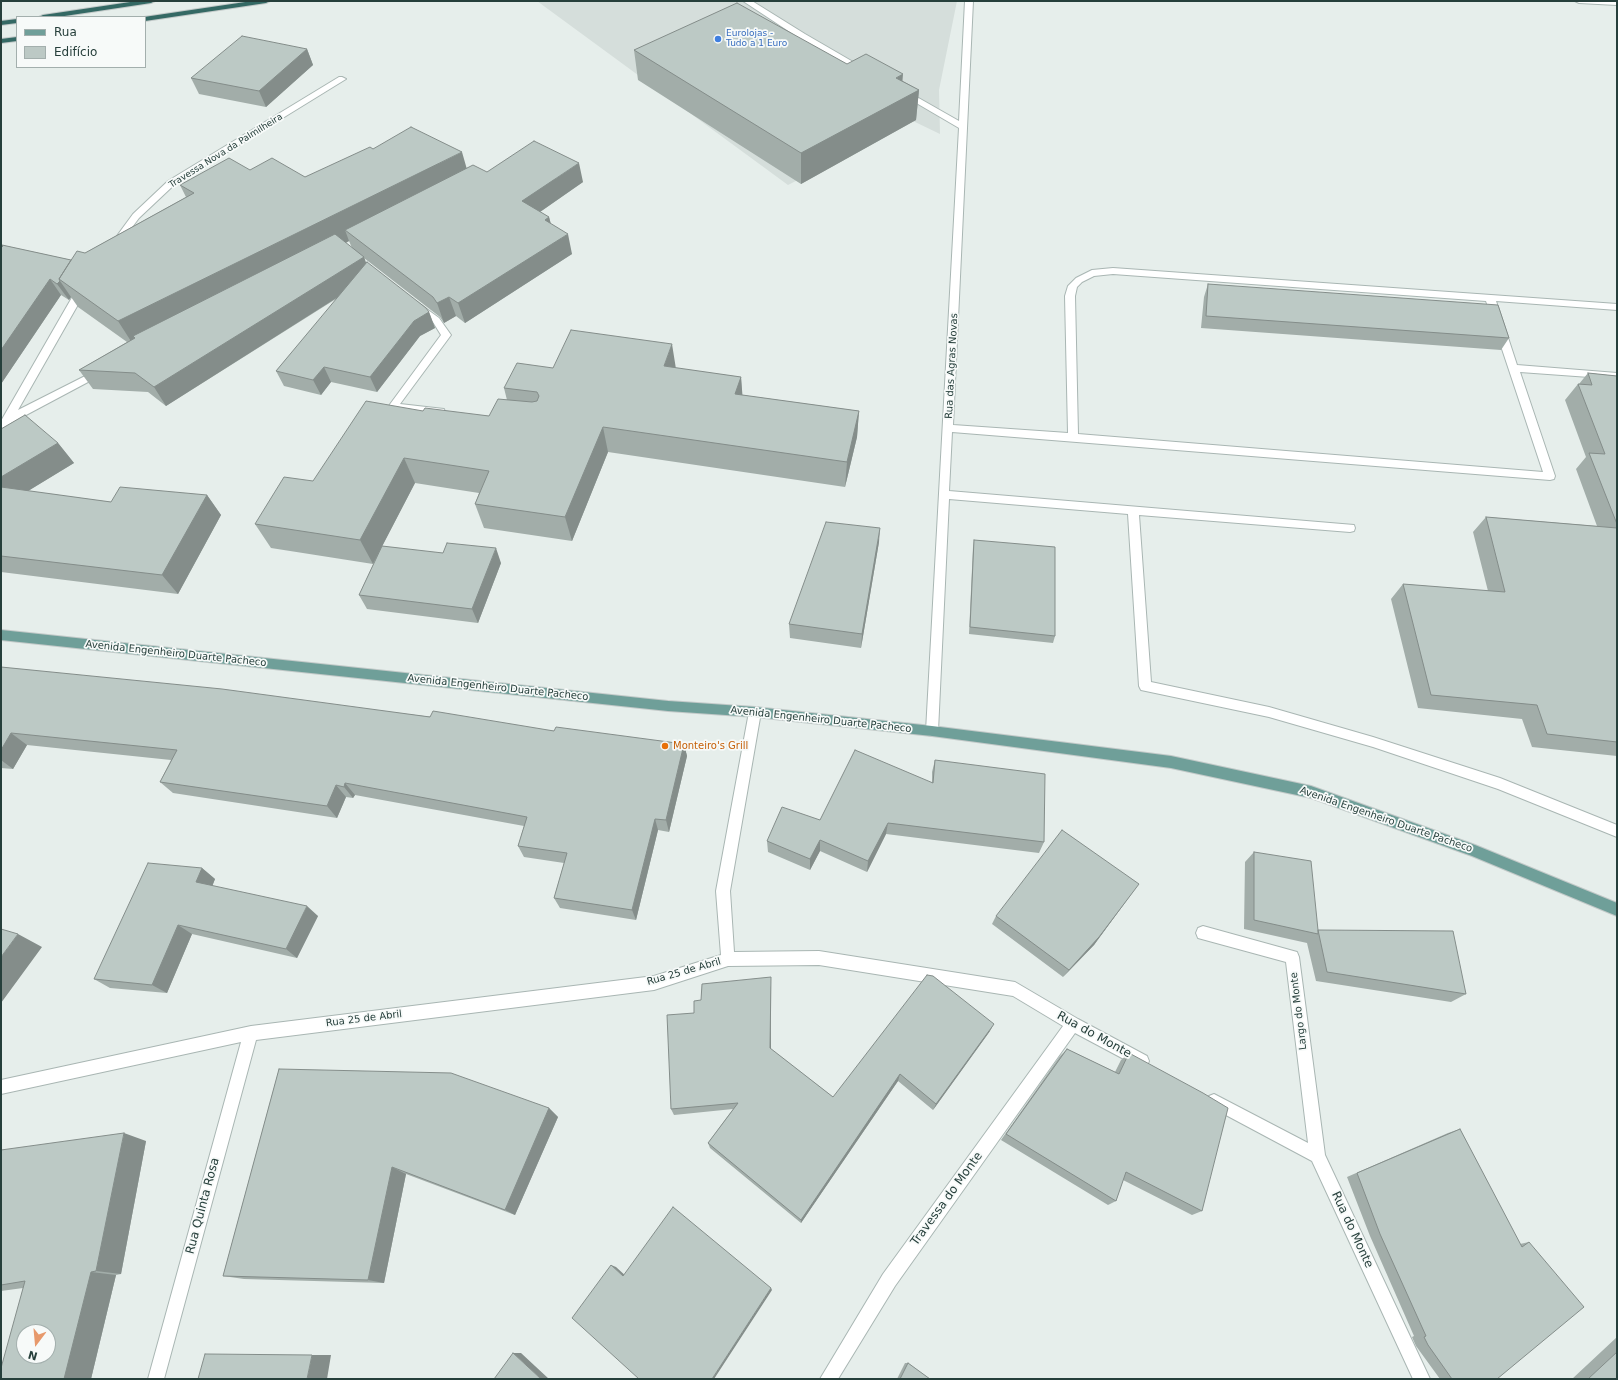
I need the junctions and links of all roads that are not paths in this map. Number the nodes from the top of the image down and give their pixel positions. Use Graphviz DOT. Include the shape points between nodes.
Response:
graph roads {
  1 [pos="152,1"];
  2 [pos="266,1"];
  3 [pos="747,1"];
  4 [pos="969,1"];
  5 [pos="1579,1"];
  6 [pos="1617,3"];
  7 [pos="50,16"];
  8 [pos="146,19"];
  9 [pos="16,21"];
  10 [pos="1,23"];
  11 [pos="16,38"];
  12 [pos="1,41"];
  13 [pos="869,74"];
  14 [pos="342,79"];
  15 [pos="896,89"];
  16 [pos="963,127"];
  17 [pos="107,254"];
  18 [pos="89,279"];
  19 [pos="1490,298"];
  20 [pos="412,301"];
  21 [pos="1617,306"];
  22 [pos="112,366"];
  23 [pos="1514,368"];
  24 [pos="1617,376"];
  25 [pos="448,412"];
  26 [pos="4,424"];
  27 [pos="949,428"];
  28 [pos="1073,437"];
  29 [pos="944,495"];
  30 [pos="1133,511"];
  31 [pos="1350,528"];
  32 [pos="1,635"];
  33 [pos="755,712"];
  34 [pos="932,731"];
  35 [pos="1617,831"];
  36 [pos="1617,910"];
  37 [pos="1203,933"];
  38 [pos="728,960"];
  39 [pos="1073,1024"];
  40 [pos="251,1033"];
  41 [pos="1156,1070"];
  42 [pos="1,1087"];
  43 [pos="1205,1096"];
  44 [pos="1317,1156"];
  45 [pos="156,1379"];
  46 [pos="828,1379"];
  47 [pos="1422,1379"];
  1 -- 7 [label="highway"];
  2 -- 8 [label="highway"];
  3 -- 13 [label="street"];
  4 -- 16 [label="street, Rua das Agras Novas"];
  5 -- 6 [label="street"];
  9 -- 10 [label="highway"];
  11 -- 12 [label="highway"];
  14 -- 17 [label="street, Travessa Nova da Palmilheira" via="171,183 136,216"];
  15 -- 16 [label="street"];
  16 -- 27 [label="street, Rua das Agras Novas"];
  18 -- 26 [label="street"];
  19 -- 21 [label="street"];
  19 -- 23 [label="street"];
  19 -- 28 [label="street" via="1113,271 1092,273 1073,286 1070,296"];
  20 -- 25 [label="street" via="436,320 446,335 393,407"];
  22 -- 26 [label="street"];
  23 -- 24 [label="street"];
  23 -- 28 [label="street" via="1550,476"];
  27 -- 28 [label="street"];
  27 -- 29 [label="street, Rua das Agras Novas"];
  29 -- 30 [label="street"];
  29 -- 34 [label="street, Rua das Agras Novas"];
  30 -- 31 [label="street"];
  30 -- 35 [label="street" via="1145,686 1269,712 1373,742 1500,784"];
  32 -- 33 [label="main road, Avenida Engenheiro Duarte Pacheco" via="660,705"];
  33 -- 34 [label="main road, Avenida Engenheiro Duarte Pacheco"];
  33 -- 38 [label="street" via="723,891"];
  34 -- 36 [label="main road, Avenida Engenheiro Duarte Pacheco" via="1171,762 1311,792 1475,851"];
  37 -- 44 [label="street, Largo do Monte" via="1292,957"];
  38 -- 39 [label="street, Rua do Monte" via="819,958 1015,989"];
  38 -- 40 [label="street, Rua 25 de Abril" via="654,983"];
  39 -- 41 [label="street, Rua do Monte"];
  39 -- 46 [label="street, Travessa do Monte" via="888,1280"];
  40 -- 42 [label="street, Rua 25 de Abril"];
  40 -- 45 [label="street, Rua Quinta Rosa"];
  43 -- 44 [label="street"];
  44 -- 47 [label="street, Rua do Monte"];
}
